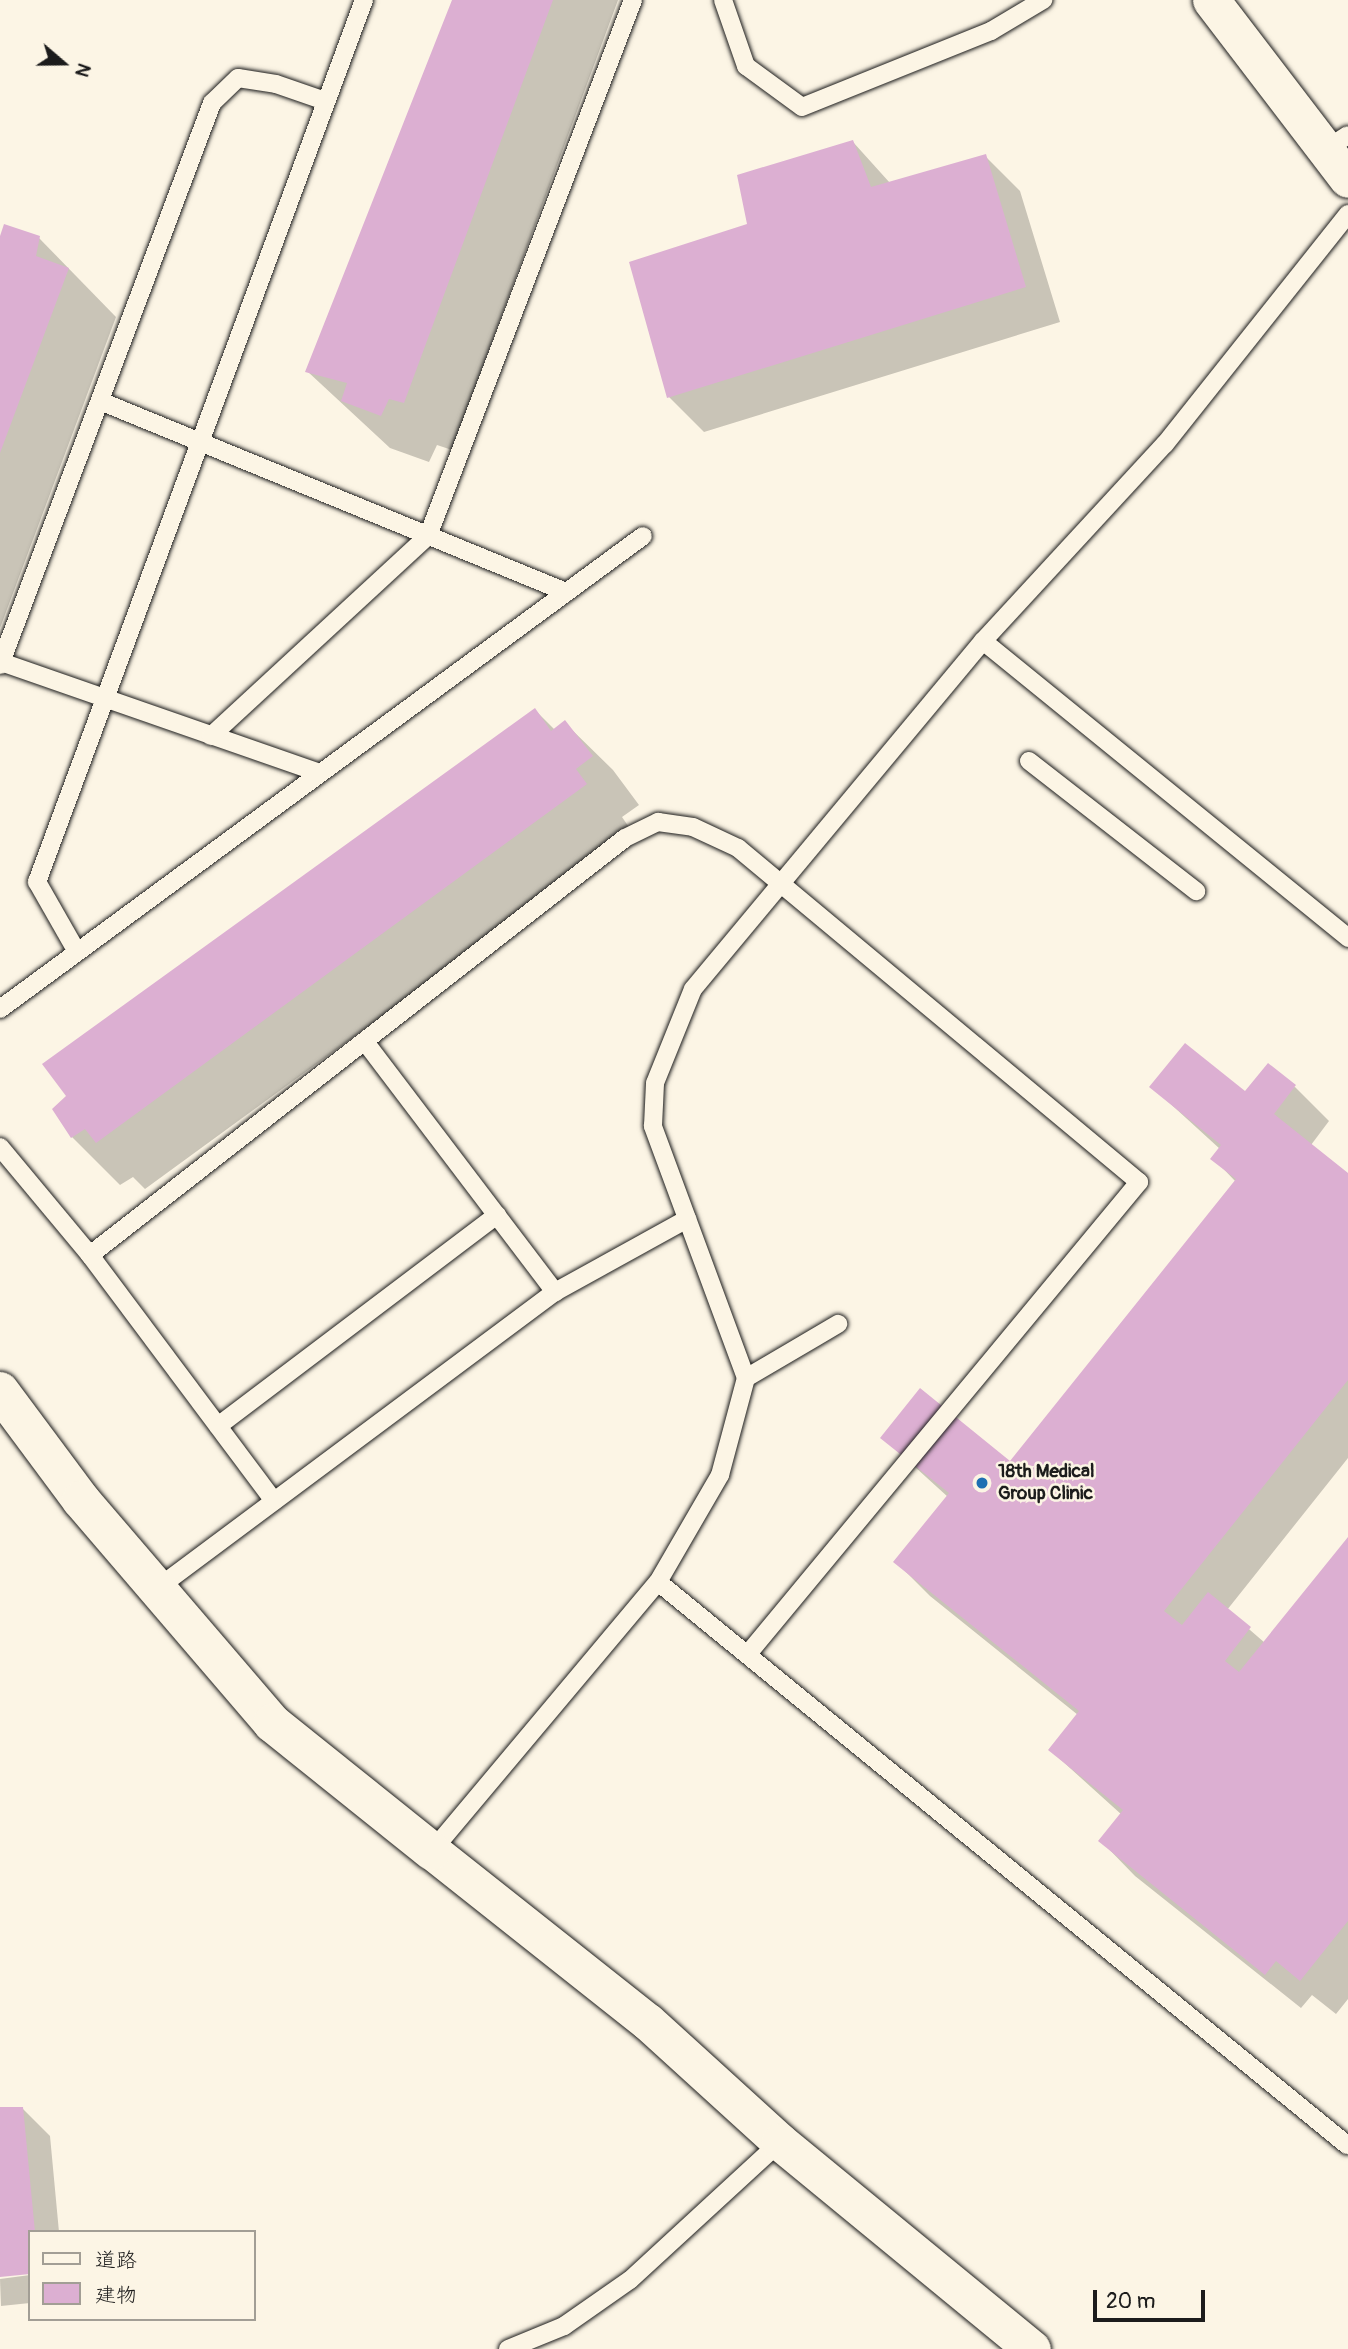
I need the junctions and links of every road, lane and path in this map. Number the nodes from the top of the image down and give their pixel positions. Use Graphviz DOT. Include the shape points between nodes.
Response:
graph roads {
  1 [pos="364,0"];
  2 [pos="633,0"];
  3 [pos="723,0"];
  4 [pos="1042,0"];
  5 [pos="1211,0"];
  6 [pos="325,101"];
  7 [pos="1337,142"];
  8 [pos="1348,179"];
  9 [pos="1348,214"];
  10 [pos="100,401"];
  11 [pos="197,441"];
  12 [pos="428,536"];
  13 [pos="643,536"];
  14 [pos="566,593"];
  15 [pos="983,641"];
  16 [pos="1,664"];
  17 [pos="103,698"];
  18 [pos="211,736"];
  19 [pos="1029,761"];
  20 [pos="319,774"];
  21 [pos="781,884"];
  22 [pos="1196,891"];
  23 [pos="1348,937"];
  24 [pos="77,952"];
  25 [pos="0,1009"];
  26 [pos="366,1043"];
  27 [pos="0,1147"];
  28 [pos="497,1215"];
  29 [pos="687,1219"];
  30 [pos="90,1255"];
  31 [pos="555,1292"];
  32 [pos="838,1324"];
  33 [pos="746,1378"];
  34 [pos="0,1391"];
  35 [pos="218,1426"];
  36 [pos="274,1501"];
  37 [pos="658,1582"];
  38 [pos="155,1590"];
  39 [pos="747,1655"];
  40 [pos="432,1851"];
  41 [pos="780,2142"];
  42 [pos="1347,2146"];
  43 [pos="508,2349"];
  44 [pos="1032,2349"];
  1 -- 6 [label="lane"];
  2 -- 12 [label="lane"];
  3 -- 4 [label="lane" via="746,66 802,107 991,31"];
  5 -- 7 [label="street"];
  6 -- 10 [label="lane" via="276,84 238,78 212,103"];
  6 -- 11 [label="lane"];
  7 -- 8 [label="street"];
  9 -- 15 [label="lane" via="1165,444"];
  10 -- 11 [label="lane"];
  10 -- 16 [label="lane"];
  11 -- 12 [label="lane"];
  11 -- 17 [label="lane"];
  12 -- 14 [label="lane"];
  12 -- 18 [label="lane"];
  13 -- 14 [label="lane"];
  14 -- 20 [label="lane"];
  15 -- 21 [label="lane"];
  15 -- 23 [label="lane"];
  16 -- 17 [label="lane"];
  17 -- 18 [label="lane"];
  17 -- 24 [label="lane" via="37,881"];
  18 -- 20 [label="lane"];
  19 -- 22 [label="lane"];
  20 -- 24 [label="lane"];
  21 -- 26 [label="lane" via="738,848 693,827 658,821 625,838"];
  21 -- 29 [label="lane" via="693,989 655,1083 653,1126"];
  21 -- 39 [label="lane" via="1139,1182"];
  24 -- 25 [label="lane"];
  26 -- 28 [label="lane"];
  26 -- 30 [label="lane"];
  27 -- 30 [label="lane"];
  28 -- 31 [label="lane"];
  28 -- 35 [label="lane"];
  29 -- 31 [label="lane"];
  29 -- 33 [label="lane"];
  30 -- 35 [label="lane"];
  31 -- 36 [label="lane"];
  32 -- 33 [label="lane"];
  33 -- 37 [label="lane" via="720,1475"];
  34 -- 38 [label="street"];
  35 -- 36 [label="lane"];
  36 -- 38 [label="lane"];
  37 -- 39 [label="lane"];
  37 -- 40 [label="lane"];
  38 -- 40 [label="street" via="272,1723"];
  39 -- 42 [label="lane"];
  40 -- 41 [label="street" via="648,2022"];
  41 -- 43 [label="lane" via="629,2280 564,2326"];
  41 -- 44 [label="street"];
}
